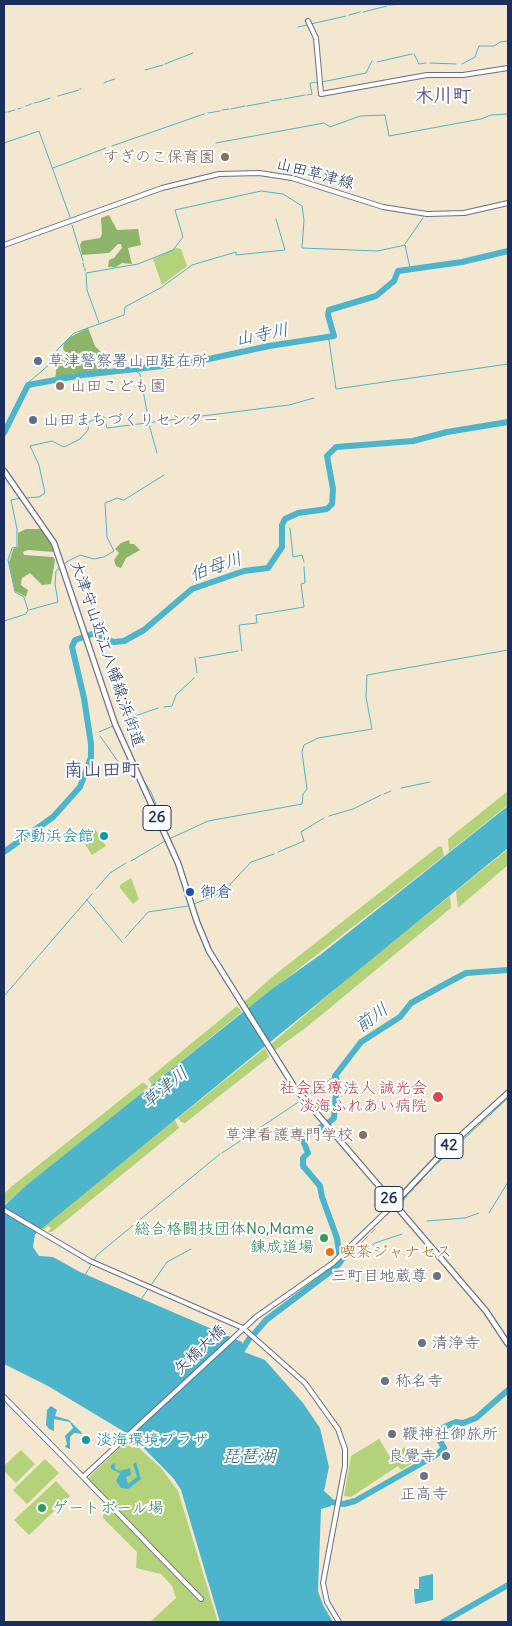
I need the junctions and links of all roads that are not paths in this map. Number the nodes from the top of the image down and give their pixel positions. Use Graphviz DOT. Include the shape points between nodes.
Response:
graph roads {
  1 [pos="308,21"];
  2 [pos="508,68"];
  3 [pos="508,203"];
  4 [pos="4,245"];
  5 [pos="4,471"];
  6 [pos="508,1093"];
  7 [pos="394,1204"];
  8 [pos="4,1210"];
  9 [pos="243,1328"];
  10 [pos="508,1344"];
  11 [pos="4,1397"];
  12 [pos="83,1477"];
  13 [pos="201,1599"];
  14 [pos="339,1622"];
  1 -- 2 [label="street" via="316,38 321,94 427,75 463,75"];
  3 -- 4 [label="street, 山田草津線" via="464,213 427,214 383,207 285,177 259,173 219,174 162,188"];
  5 -- 7 [label="main road, 大津守山近江八幡線;浜街道 / 26" via="54,543 116,726 178,864 204,940 300,1094"];
  6 -- 7 [label="main road, 42" via="446,1149"];
  7 -- 9 [label="street, 矢橋大橋" via="342,1256"];
  7 -- 10 [label="main road, 大津守山近江八幡線;浜街道 / 26" via="497,1324"];
  8 -- 9 [label="street" via="95,1264"];
  9 -- 12 [label="street, 矢橋大橋"];
  9 -- 14 [label="street" via="305,1382 338,1430 344,1445 345,1460 323,1582 327,1602"];
  11 -- 12 [label="street"];
  12 -- 13 [label="street"];
}
